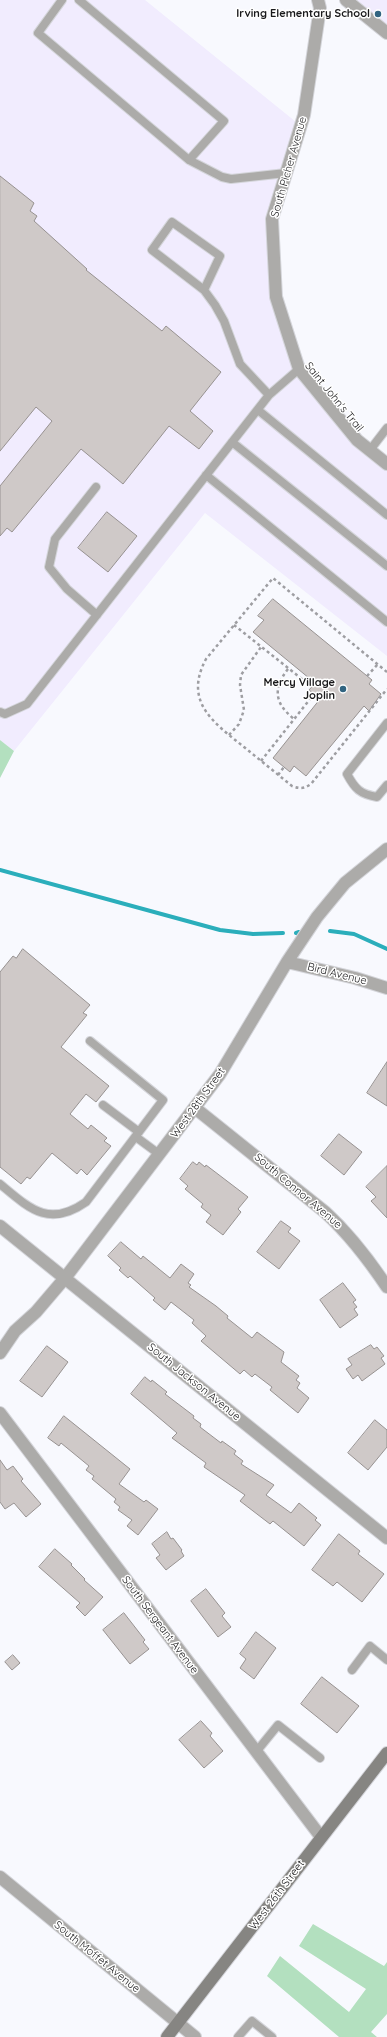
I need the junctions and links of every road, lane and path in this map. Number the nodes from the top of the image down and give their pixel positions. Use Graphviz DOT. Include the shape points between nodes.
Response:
graph roads {
  1 [pos="62,0"];
  2 [pos="79,0"];
  3 [pos="318,0"];
  4 [pos="346,0"];
  5 [pos="387,33"];
  6 [pos="189,160"];
  7 [pos="286,173"];
  8 [pos="204,290"];
  9 [pos="299,369"];
  10 [pos="269,395"];
  11 [pos="258,410"];
  12 [pos="387,428"];
  13 [pos="232,442"];
  14 [pos="370,450"];
  15 [pos="387,464"];
  16 [pos="206,475"];
  17 [pos="96,487"];
  18 [pos="387,515"];
  19 [pos="387,566"];
  20 [pos="97,615"];
  21 [pos="387,622"];
  22 [pos="234,625"];
  23 [pos="261,646"];
  24 [pos="378,664"];
  25 [pos="288,669"];
  26 [pos="387,672"];
  27 [pos="367,676"];
  28 [pos="312,687"];
  29 [pos="387,689"];
  30 [pos="314,694"];
  31 [pos="0,712"];
  32 [pos="294,719"];
  33 [pos="387,723"];
  34 [pos="229,735"];
  35 [pos="261,761"];
  36 [pos="284,767"];
  37 [pos="278,775"];
  38 [pos="387,785"];
  39 [pos="387,849"];
  40 [pos="287,962"];
  41 [pos="387,988"];
  42 [pos="90,1041"];
  43 [pos="103,1105"];
  44 [pos="195,1108"];
  45 [pos="138,1134"];
  46 [pos="160,1154"];
  47 [pos="0,1184"];
  48 [pos="0,1226"];
  49 [pos="65,1278"];
  50 [pos="387,1287"];
  51 [pos="0,1353"];
  52 [pos="0,1413"];
  53 [pos="387,1538"];
  54 [pos="387,1660"];
  55 [pos="352,1670"];
  56 [pos="256,1752"];
  57 [pos="387,1753"];
  58 [pos="320,1758"];
  59 [pos="320,1837"];
  60 [pos="0,1877"];
  61 [pos="178,2023"];
  62 [pos="167,2037"];
  63 [pos="195,2037"];
  64 [pos="238,2037"];
  65 [pos="272,2037"];
  1 -- 6 [label="lane" via="38,33"];
  2 -- 6 [label="lane" via="224,121"];
  3 -- 7 [label="street, South Picher Avenue" via="320,8 304,115"];
  4 -- 5 [label="street"];
  6 -- 7 [label="lane" via="222,178"];
  7 -- 9 [label="street, South Picher Avenue" via="272,219 276,298"];
  8 -- 8 [label="lane" via="152,250 172,222 220,256"];
  8 -- 10 [label="lane" via="224,321 240,364"];
  9 -- 10 [label="lane"];
  9 -- 14 [label="street, South Picher Avenue" via="358,440"];
  10 -- 11 [label="lane"];
  11 -- 13 [label="lane"];
  11 -- 18 [label="lane"];
  12 -- 14 [label="lane"];
  13 -- 16 [label="lane"];
  13 -- 19 [label="lane"];
  14 -- 15 [label="street, South Picher Avenue"];
  16 -- 20 [label="lane"];
  16 -- 21 [label="lane"];
  17 -- 20 [label="lane" via="55,539 49,567 67,589"];
  20 -- 31 [label="lane" via="26,704 5,714"];
  22 -- 23 [label="path"];
  22 -- 24 [label="path" via="273,578"];
  22 -- 34 [label="path" via="206,659 199,681 202,705 209,717"];
  23 -- 25 [label="path"];
  23 -- 34 [label="path" via="241,675 244,710 239,724"];
  24 -- 26 [label="path"];
  24 -- 27 [label="path"];
  25 -- 28 [label="path"];
  25 -- 32 [label="path" via="279,682 278,700 284,711"];
  29 -- 37 [label="path" via="311,784 305,788 298,788"];
  30 -- 32 [label="path"];
  32 -- 35 [label="path"];
  33 -- 38 [label="lane" via="347,774 364,794 377,797"];
  34 -- 35 [label="path"];
  35 -- 37 [label="path"];
  36 -- 37 [label="path"];
  39 -- 40 [label="street, West 28th Street" via="345,884 317,917"];
  40 -- 41 [label="street, Bird Avenue"];
  40 -- 44 [label="street, West 28th Street" via="220,1074"];
  42 -- 45 [label="lane" via="163,1100"];
  43 -- 45 [label="lane"];
  44 -- 46 [label="street, West 28th Street"];
  44 -- 50 [label="street, South Connor Avenue" via="325,1212 342,1228"];
  45 -- 46 [label="lane"];
  45 -- 47 [label="lane" via="86,1202 75,1210 58,1215 42,1213 29,1207"];
  46 -- 49 [label="street, West 28th Street"];
  48 -- 49 [label="street, South Jackson Avenue"];
  49 -- 51 [label="street, West 28th Street" via="36,1312 15,1331"];
  49 -- 53 [label="street, South Jackson Avenue"];
  52 -- 56 [label="street, South Sergeant Avenue"];
  54 -- 55 [label="lane" via="370,1646"];
  56 -- 58 [label="lane" via="278,1725"];
  56 -- 59 [label="street, South Sergeant Avenue"];
  57 -- 59 [label="main road, West 26th Street"];
  59 -- 61 [label="main road, West 26th Street"];
  60 -- 61 [label="street, South Moffet Avenue"];
  61 -- 62 [label="main road, West 26th Street"];
  61 -- 63 [label="street, South Moffet Avenue"];
  64 -- 65 [label="lane" via="252,2021"];
}
